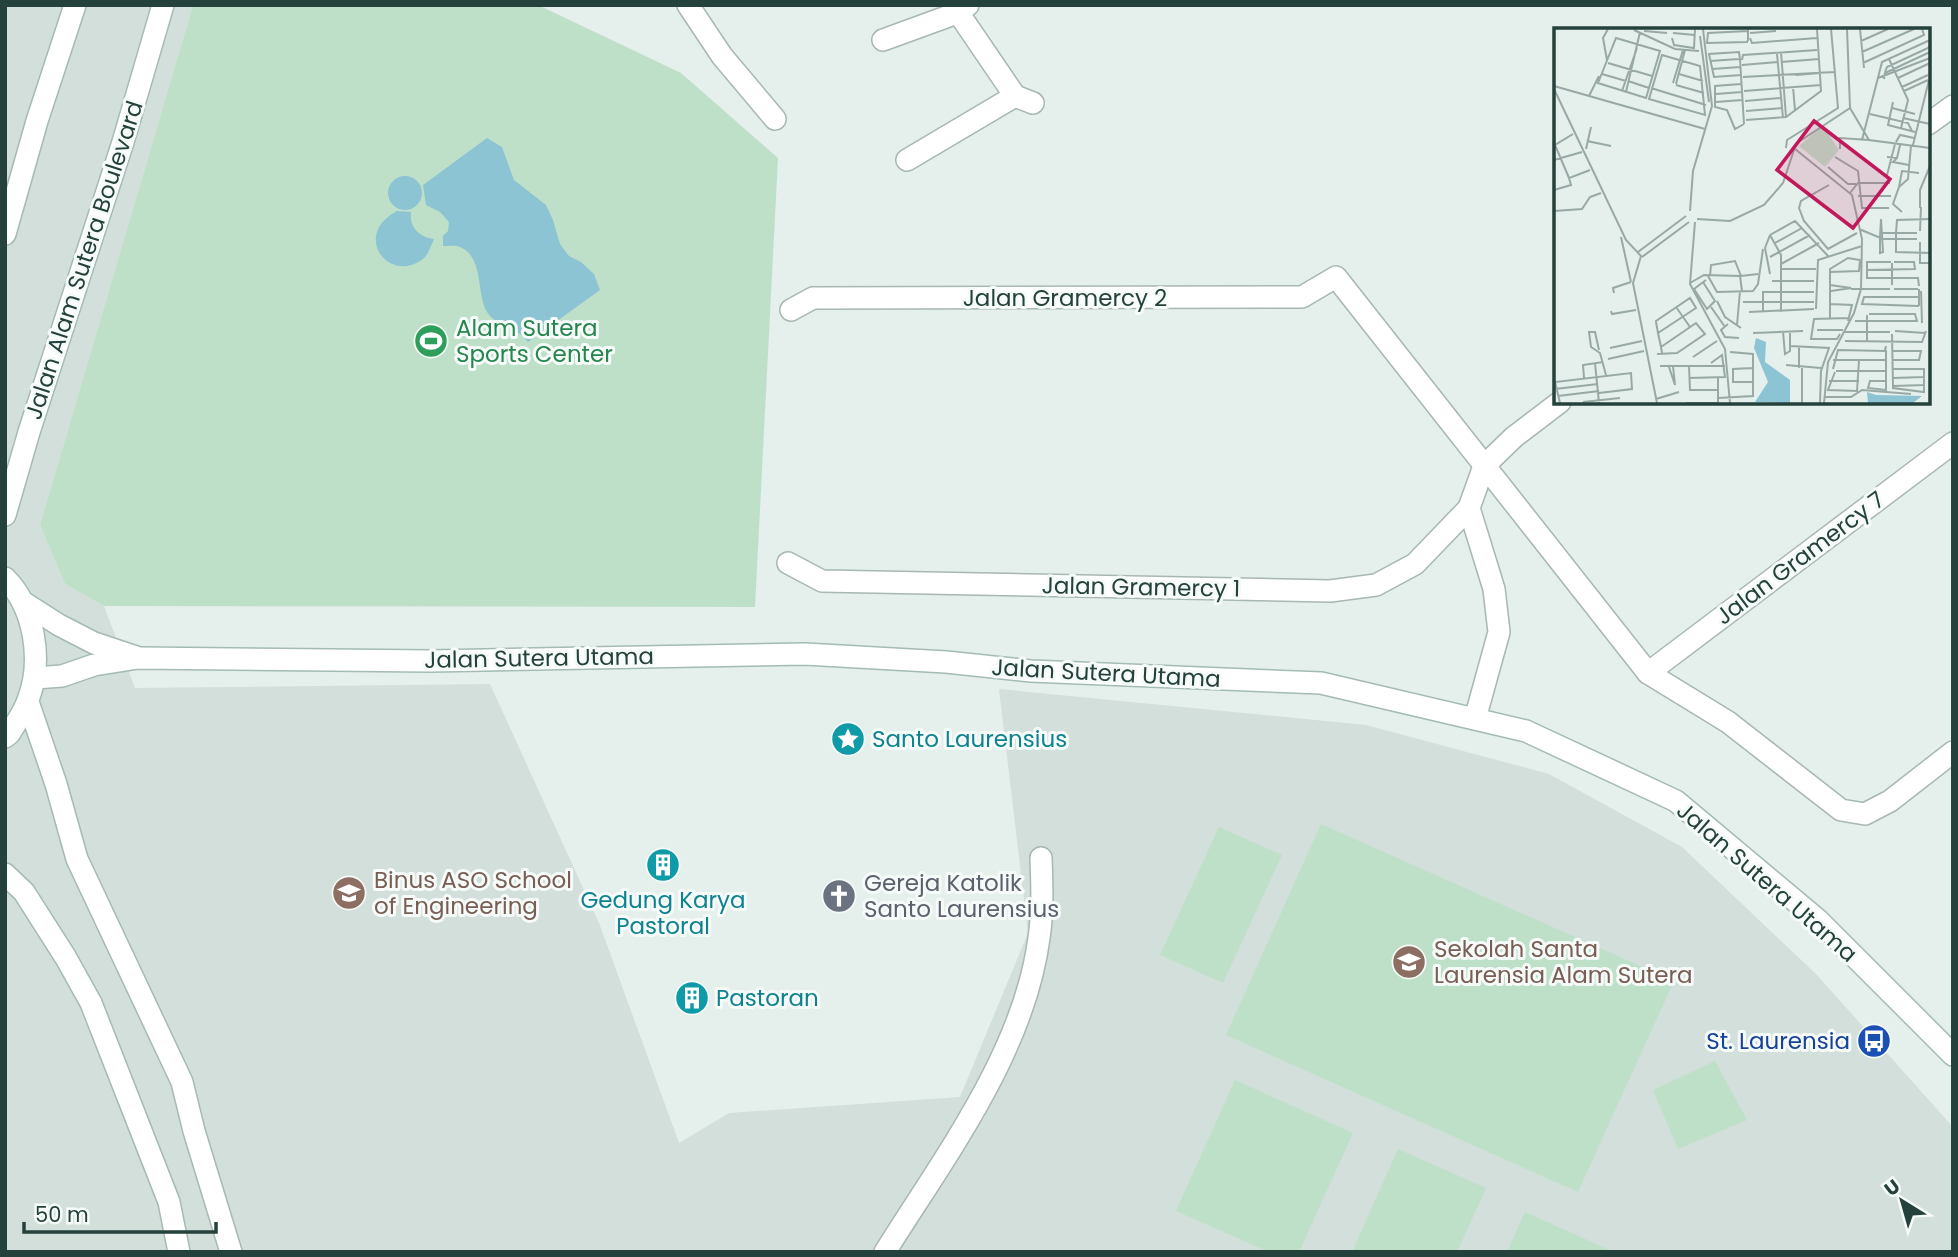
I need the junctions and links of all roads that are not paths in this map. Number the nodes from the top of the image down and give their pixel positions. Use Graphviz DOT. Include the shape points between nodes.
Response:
graph roads {
  1 [pos="75,5"];
  2 [pos="163,5"];
  3 [pos="688,5"];
  4 [pos="959,8"];
  5 [pos="883,40"];
  6 [pos="1953,106"];
  7 [pos="775,119"];
  8 [pos="1930,123"];
  9 [pos="906,160"];
  10 [pos="5,234"];
  11 [pos="791,310"];
  12 [pos="1557,404"];
  13 [pos="1953,443"];
  14 [pos="1484,466"];
  15 [pos="10,490"];
  16 [pos="1469,508"];
  17 [pos="5,515"];
  18 [pos="788,563"];
  19 [pos="5,578"];
  20 [pos="23,602"];
  21 [pos="138,658"];
  22 [pos="1648,673"];
  23 [pos="35,678"];
  24 [pos="28,702"];
  25 [pos="1475,719"];
  26 [pos="5,737"];
  27 [pos="1953,752"];
  28 [pos="1041,858"];
  29 [pos="5,874"];
  30 [pos="1953,1055"];
  31 [pos="179,1252"];
  32 [pos="231,1252"];
  33 [pos="885,1252"];
  1 -- 10 [label="street"];
  2 -- 15 [label="street, Jalan Alam Sutera Boulevard"];
  3 -- 7 [label="street"];
  4 -- 5 [label="street"];
  4 -- 9 [label="street" via="1024,99"];
  6 -- 8 [label="street"];
  11 -- 14 [label="street, Jalan Gramercy 2" via="813,298 1302,297 1336,277"];
  12 -- 14 [label="street"];
  13 -- 22 [label="street, Jalan Gramercy 7"];
  14 -- 16 [label="street"];
  14 -- 22 [label="street"];
  15 -- 17 [label="street, Jalan Alam Sutera Boulevard"];
  16 -- 18 [label="street, Jalan Gramercy 1" via="1415,564 1376,585 1330,592 822,581"];
  16 -- 25 [label="street" via="1494,589 1499,632"];
  19 -- 20 [label="street"];
  20 -- 21 [label="street, Jalan Sutera Utama" via="94,643"];
  20 -- 23 [label="street" via="35,639"];
  21 -- 23 [label="street, Jalan Sutera Utama"];
  21 -- 25 [label="street, Jalan Sutera Utama" via="431,661 805,654 1031,671 1321,683"];
  22 -- 27 [label="street" via="1728,722 1840,810 1866,814"];
  23 -- 24 [label="street"];
  24 -- 26 [label="street"];
  24 -- 32 [label="street" via="78,859 182,1082"];
  25 -- 30 [label="street, Jalan Sutera Utama" via="1526,731 1676,801 1818,920"];
  28 -- 33 [label="street" via="1039,937 1015,1028 983,1096"];
  29 -- 31 [label="street" via="24,892 91,1003 169,1202"];
}
